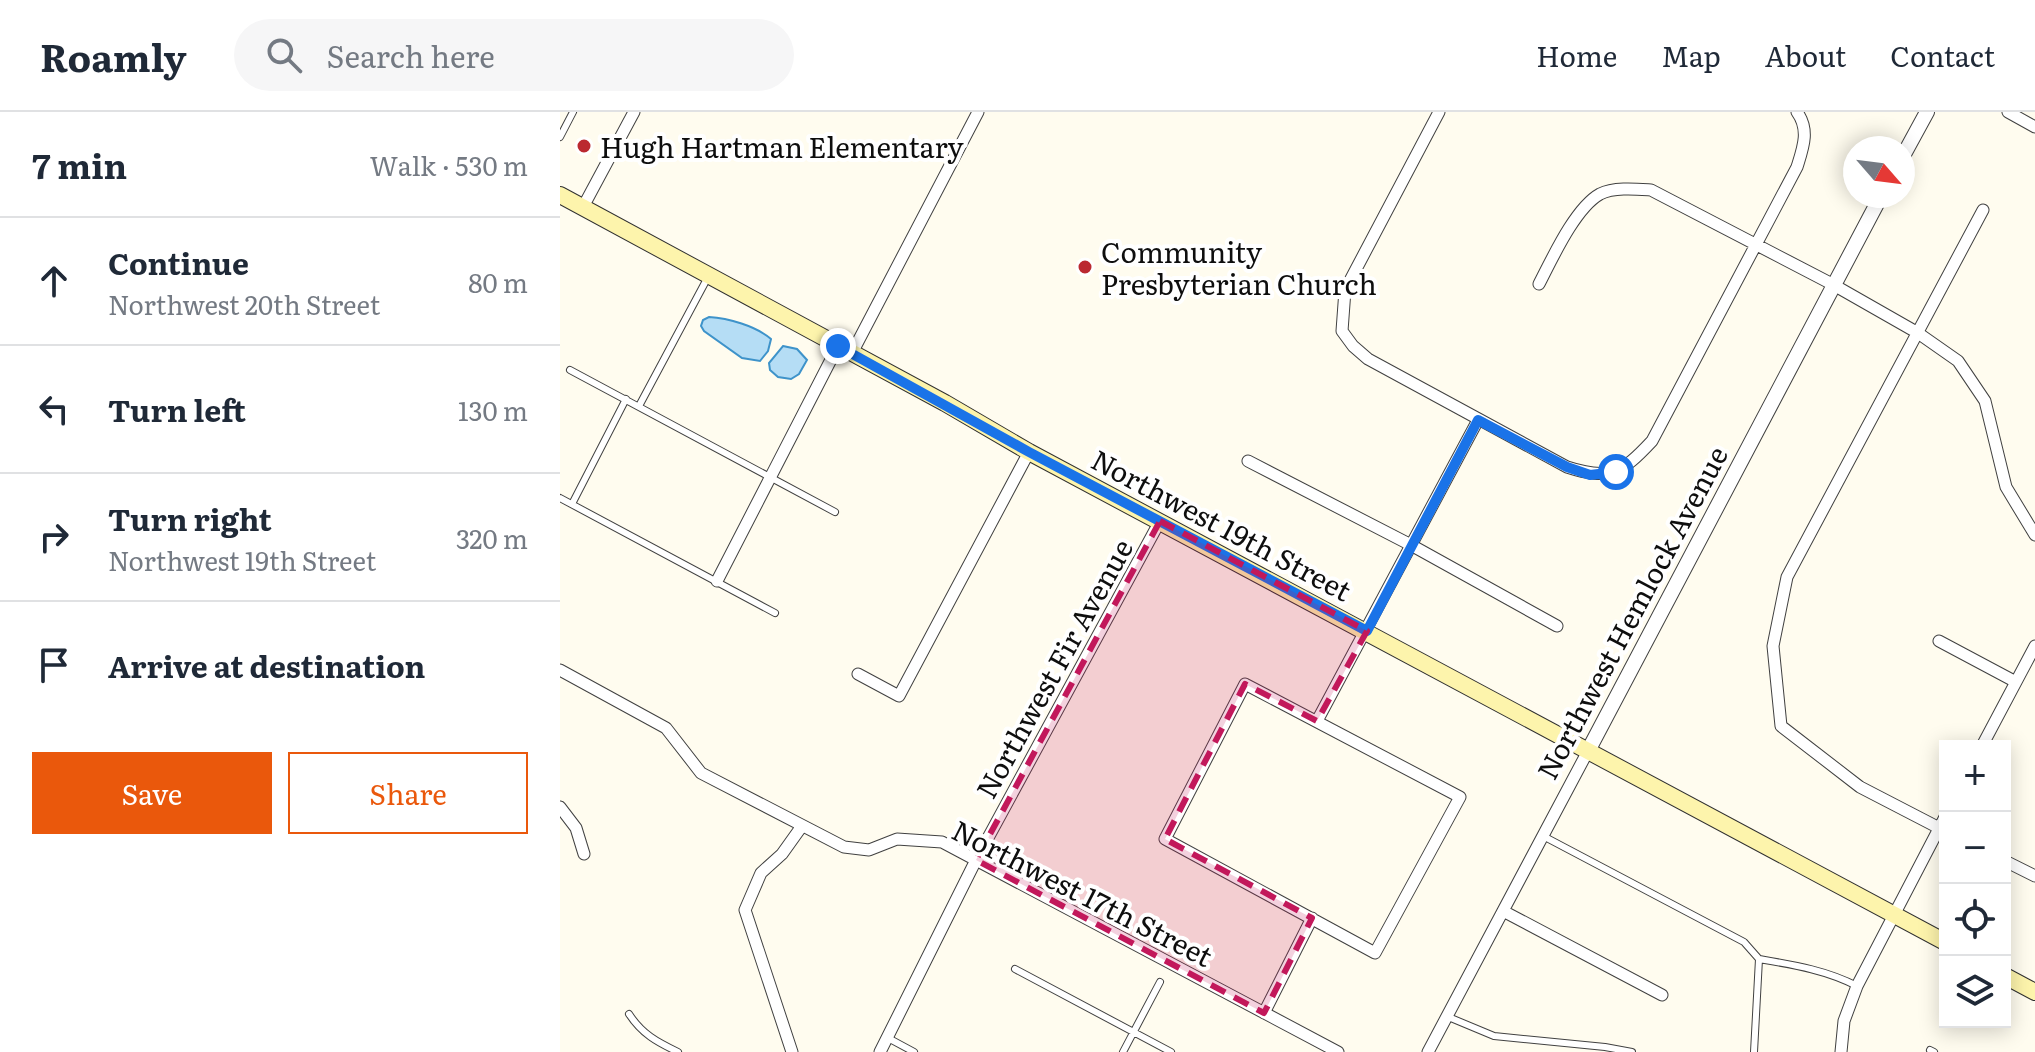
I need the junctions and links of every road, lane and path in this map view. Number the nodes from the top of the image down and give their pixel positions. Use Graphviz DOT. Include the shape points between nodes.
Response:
graph roads {
  1 [pos="573,112"];
  2 [pos="634,112"];
  3 [pos="978,112"];
  4 [pos="1439,112"];
  5 [pos="1797,112"];
  6 [pos="1927,112"];
  7 [pos="2008,112"];
  8 [pos="2035,127"];
  9 [pos="1914,136"];
  10 [pos="560,137"];
  11 [pos="560,195"];
  12 [pos="583,207"];
  13 [pos="1874,208"];
  14 [pos="1983,210"];
  15 [pos="1755,244"];
  16 [pos="708,277"];
  17 [pos="1539,284"];
  18 [pos="1832,284"];
  19 [pos="1918,333"];
  20 [pos="845,350"];
  21 [pos="570,370"];
  22 [pos="626,399"];
  23 [pos="639,406"];
  24 [pos="1478,420"];
  25 [pos="1029,452"];
  26 [pos="1248,461"];
  27 [pos="772,476"];
  28 [pos="560,498"];
  29 [pos="572,504"];
  30 [pos="835,512"];
  31 [pos="1160,521"];
  32 [pos="2035,535"];
  33 [pos="1411,545"];
  34 [pos="717,581"];
  35 [pos="775,613"];
  36 [pos="1557,626"];
  37 [pos="1367,631"];
  38 [pos="1939,641"];
  39 [pos="2035,646"];
  40 [pos="561,672"];
  41 [pos="858,674"];
  42 [pos="2016,682"];
  43 [pos="1317,721"];
  44 [pos="1985,740"];
  45 [pos="1588,751"];
  46 [pos="560,807"];
  47 [pos="802,826"];
  48 [pos="1939,828"];
  49 [pos="1939,835"];
  50 [pos="1543,836"];
  51 [pos="584,854"];
  52 [pos="976,860"];
  53 [pos="2011,864"];
  54 [pos="2035,876"];
  55 [pos="1503,911"];
  56 [pos="1893,914"];
  57 [pos="1312,918"];
  58 [pos="1939,939"];
  59 [pos="1759,959"];
  60 [pos="1015,969"];
  61 [pos="2011,979"];
  62 [pos="1160,982"];
  63 [pos="1857,986"];
  64 [pos="2035,992"];
  65 [pos="1662,995"];
  66 [pos="1264,1013"];
  67 [pos="629,1014"];
  68 [pos="1446,1016"];
  69 [pos="1133,1032"];
  70 [pos="888,1038"];
  71 [pos="678,1052"];
  72 [pos="792,1052"];
  73 [pos="880,1052"];
  74 [pos="914,1052"];
  75 [pos="1123,1052"];
  76 [pos="1171,1052"];
  77 [pos="1338,1052"];
  78 [pos="1428,1052"];
  79 [pos="1632,1052"];
  80 [pos="1754,1052"];
  81 [pos="1841,1052"];
  1 -- 10 [label="lane"];
  2 -- 12 [label="street"];
  3 -- 20 [label="street"];
  4 -- 24 [label="street" via="1345,290 1342,331 1368,359"];
  5 -- 15 [label="street" via="1806,139 1797,167"];
  6 -- 9 [label="street"];
  7 -- 8 [label="street"];
  11 -- 12 [label="main road, Northwest 19th Street"];
  12 -- 16 [label="main road, Northwest 19th Street"];
  13 -- 18 [label="street, Northwest Hemlock Avenue"];
  14 -- 19 [label="street"];
  15 -- 17 [label="street" via="1651,190 1600,194 1571,223"];
  15 -- 18 [label="street"];
  15 -- 24 [label="street" via="1652,441 1616,472 1590,475 1567,467"];
  16 -- 20 [label="main road, Northwest 19th Street"];
  16 -- 23 [label="lane"];
  18 -- 19 [label="street"];
  18 -- 45 [label="street, Northwest Hemlock Avenue"];
  19 -- 32 [label="street" via="1958,361 1985,401 2006,487"];
  19 -- 48 [label="street" via="1787,577 1773,646 1781,726 1860,787"];
  20 -- 25 [label="main road, Northwest 19th Street"];
  20 -- 27 [label="street"];
  21 -- 22 [label="lane"];
  22 -- 23 [label="lane"];
  22 -- 29 [label="lane"];
  23 -- 27 [label="lane"];
  24 -- 33 [label="street"];
  25 -- 31 [label="main road, Northwest 19th Street"];
  25 -- 41 [label="street" via="899,696"];
  26 -- 33 [label="street"];
  27 -- 30 [label="lane"];
  27 -- 34 [label="street"];
  28 -- 29 [label="lane"];
  29 -- 34 [label="lane"];
  31 -- 37 [label="main road, Northwest 19th Street"];
  31 -- 52 [label="street, Northwest Fir Avenue"];
  33 -- 36 [label="street"];
  33 -- 37 [label="street"];
  34 -- 35 [label="lane"];
  37 -- 43 [label="street"];
  37 -- 45 [label="main road, Northwest 19th Street"];
  38 -- 42 [label="street"];
  39 -- 42 [label="street"];
  40 -- 47 [label="street, Northwest 17th Street" via="666,728 701,773"];
  42 -- 44 [label="street"];
  43 -- 57 [label="street" via="1460,797 1375,953"];
  43 -- 57 [label="street" via="1245,684 1165,839"];
  45 -- 50 [label="street, Northwest Hemlock Avenue"];
  45 -- 56 [label="main road, Northwest 19th Street"];
  46 -- 51 [label="street" via="576,828"];
  47 -- 52 [label="street, Northwest 17th Street" via="844,847 869,850 897,839 942,842"];
  47 -- 72 [label="street" via="761,873 745,910"];
  49 -- 56 [label="street"];
  50 -- 55 [label="street, Northwest Hemlock Avenue"];
  50 -- 59 [label="lane" via="1731,934"];
  52 -- 66 [label="street, Northwest 17th Street"];
  52 -- 70 [label="street, Northwest Fir Avenue"];
  53 -- 54 [label="street"];
  55 -- 65 [label="street"];
  55 -- 68 [label="street, Northwest Hemlock Avenue"];
  56 -- 58 [label="main road, Northwest 19th Street"];
  56 -- 63 [label="street"];
  57 -- 66 [label="street"];
  59 -- 63 [label="lane" via="1810,967"];
  59 -- 80 [label="lane"];
  60 -- 69 [label="lane"];
  61 -- 64 [label="main road"];
  62 -- 69 [label="lane"];
  63 -- 81 [label="street" via="1844,1021"];
  66 -- 77 [label="street, Northwest 17th Street"];
  67 -- 71 [label="lane" via="640,1030"];
  68 -- 78 [label="street, Northwest Hemlock Avenue"];
  68 -- 79 [label="lane" via="1494,1036"];
  69 -- 75 [label="lane"];
  69 -- 76 [label="lane"];
  70 -- 73 [label="street, Northwest Fir Avenue"];
  70 -- 74 [label="lane"];
}
